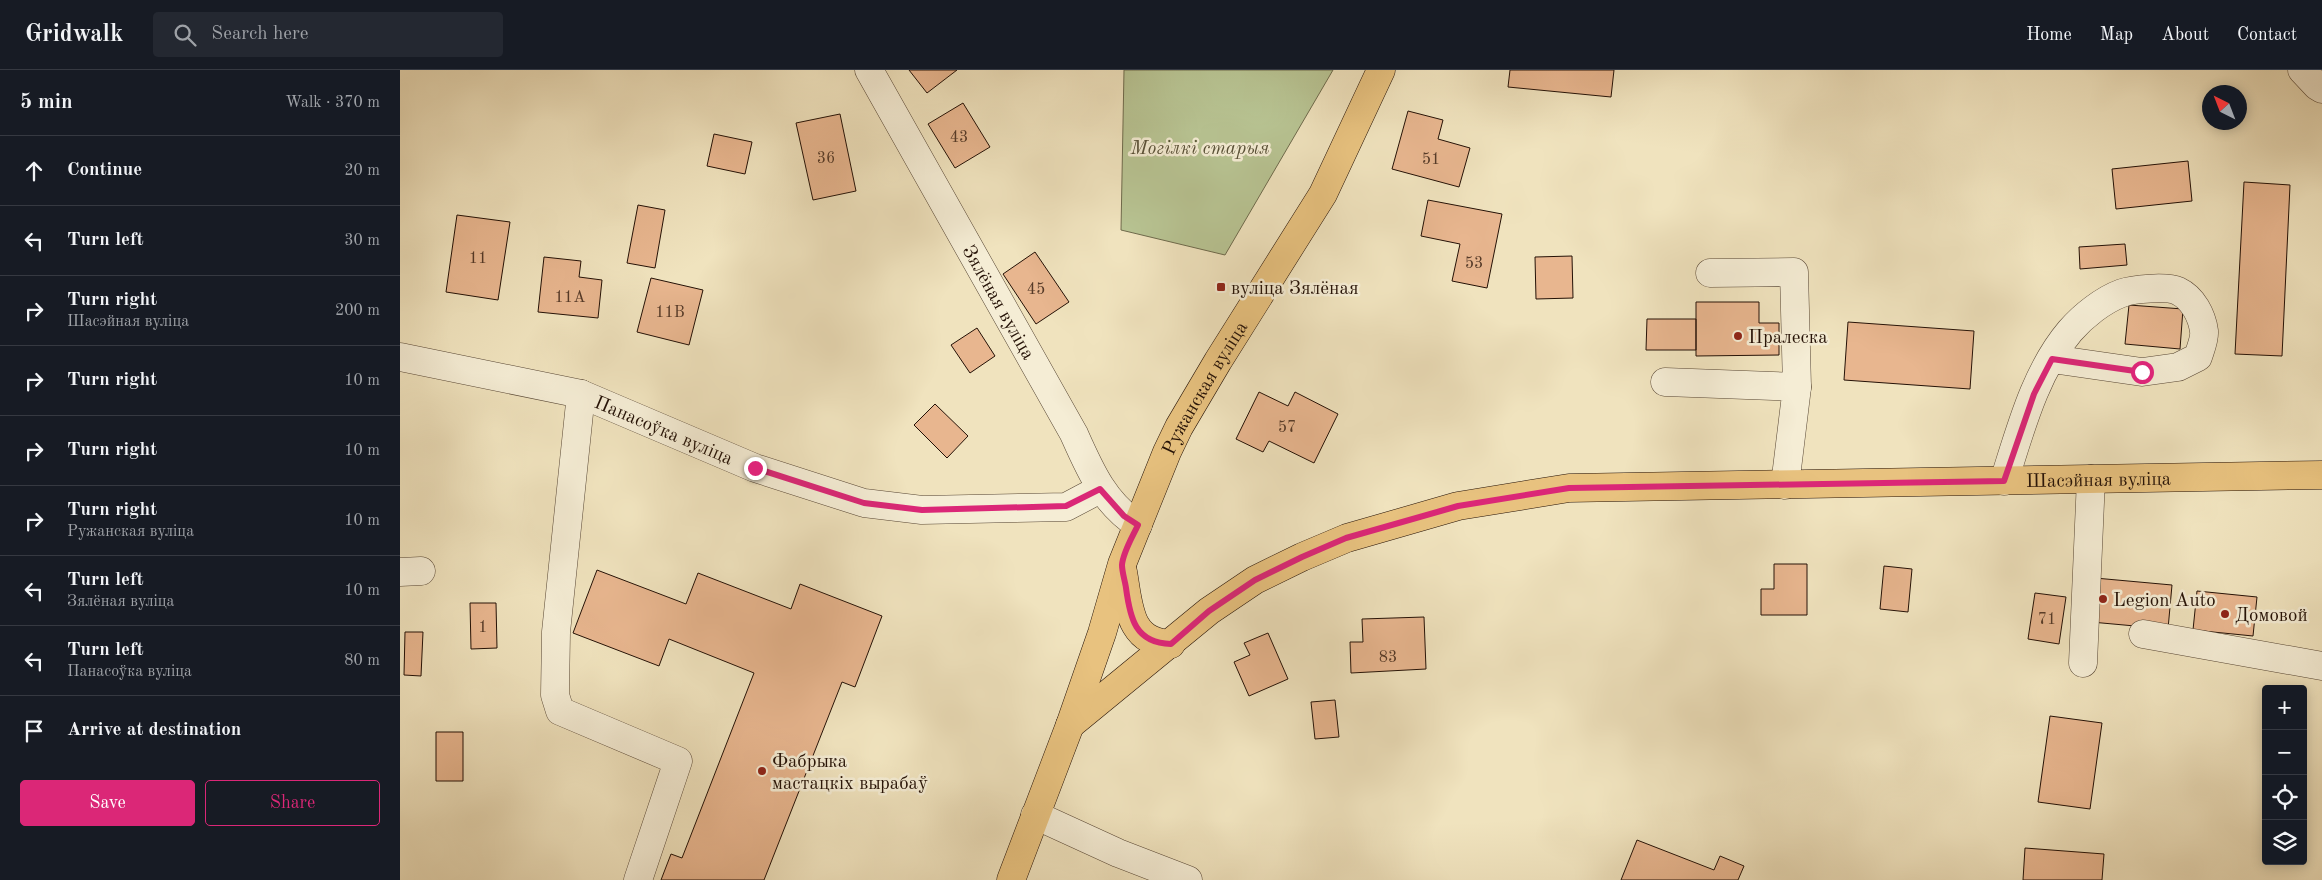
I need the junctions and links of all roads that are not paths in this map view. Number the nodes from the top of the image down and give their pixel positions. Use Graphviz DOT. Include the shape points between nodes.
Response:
graph roads {
  1 [pos="870,70"];
  2 [pos="1381,70"];
  3 [pos="1710,273"];
  4 [pos="400,357"];
  5 [pos="2052,359"];
  6 [pos="1665,382"];
  7 [pos="1797,387"];
  8 [pos="581,394"];
  9 [pos="2322,475"];
  10 [pos="2091,479"];
  11 [pos="2004,481"];
  12 [pos="1785,485"];
  13 [pos="1100,489"];
  14 [pos="1138,525"];
  15 [pos="1122,564"];
  16 [pos="2143,634"];
  17 [pos="1171,644"];
  18 [pos="2082,662"];
  19 [pos="2322,666"];
  20 [pos="1070,725"];
  21 [pos="1035,815"];
  22 [pos="638,880"];
  23 [pos="1011,880"];
  24 [pos="1188,880"];
  1 -- 13 [label="street, Зялёная вуліца" via="1074,434"];
  2 -- 14 [label="main road, Ружанская вуліца" via="1323,194 1179,428"];
  3 -- 7 [label="street" via="1794,272"];
  4 -- 8 [label="street, Панасоўка вуліца"];
  5 -- 5 [label="street" via="2070,331 2095,308 2122,293 2139,290 2178,291 2197,308 2204,333 2198,357 2178,367 2142,372"];
  5 -- 11 [label="street" via="2034,394"];
  6 -- 7 [label="street"];
  7 -- 12 [label="street"];
  8 -- 13 [label="street, Панасоўка вуліца" via="755,468 864,503 922,510 1066,506"];
  8 -- 22 [label="street" via="556,632 555,695 560,711 678,760"];
  9 -- 10 [label="main road, Шасэйная вуліца"];
  10 -- 11 [label="main road, Шасэйная вуліца"];
  10 -- 18 [label="street"];
  11 -- 12 [label="main road, Шасэйная вуліца"];
  12 -- 17 [label="main road, Шасэйная вуліца" via="1569,488 1458,506 1346,538 1302,557 1255,580 1209,611"];
  13 -- 14 [label="street, Зялёная вуліца" via="1124,516"];
  14 -- 15 [label="main road, Ружанская вуліца"];
  15 -- 17 [label="main road" via="1135,626 1144,636 1158,643"];
  15 -- 20 [label="main road, Ружанская вуліца"];
  16 -- 19 [label="street"];
  17 -- 20 [label="main road, Шасэйная вуліца"];
  20 -- 21 [label="main road, Ружанская вуліца"];
  21 -- 23 [label="main road, Ружанская вуліца"];
  21 -- 24 [label="street" via="1118,854"];
}
